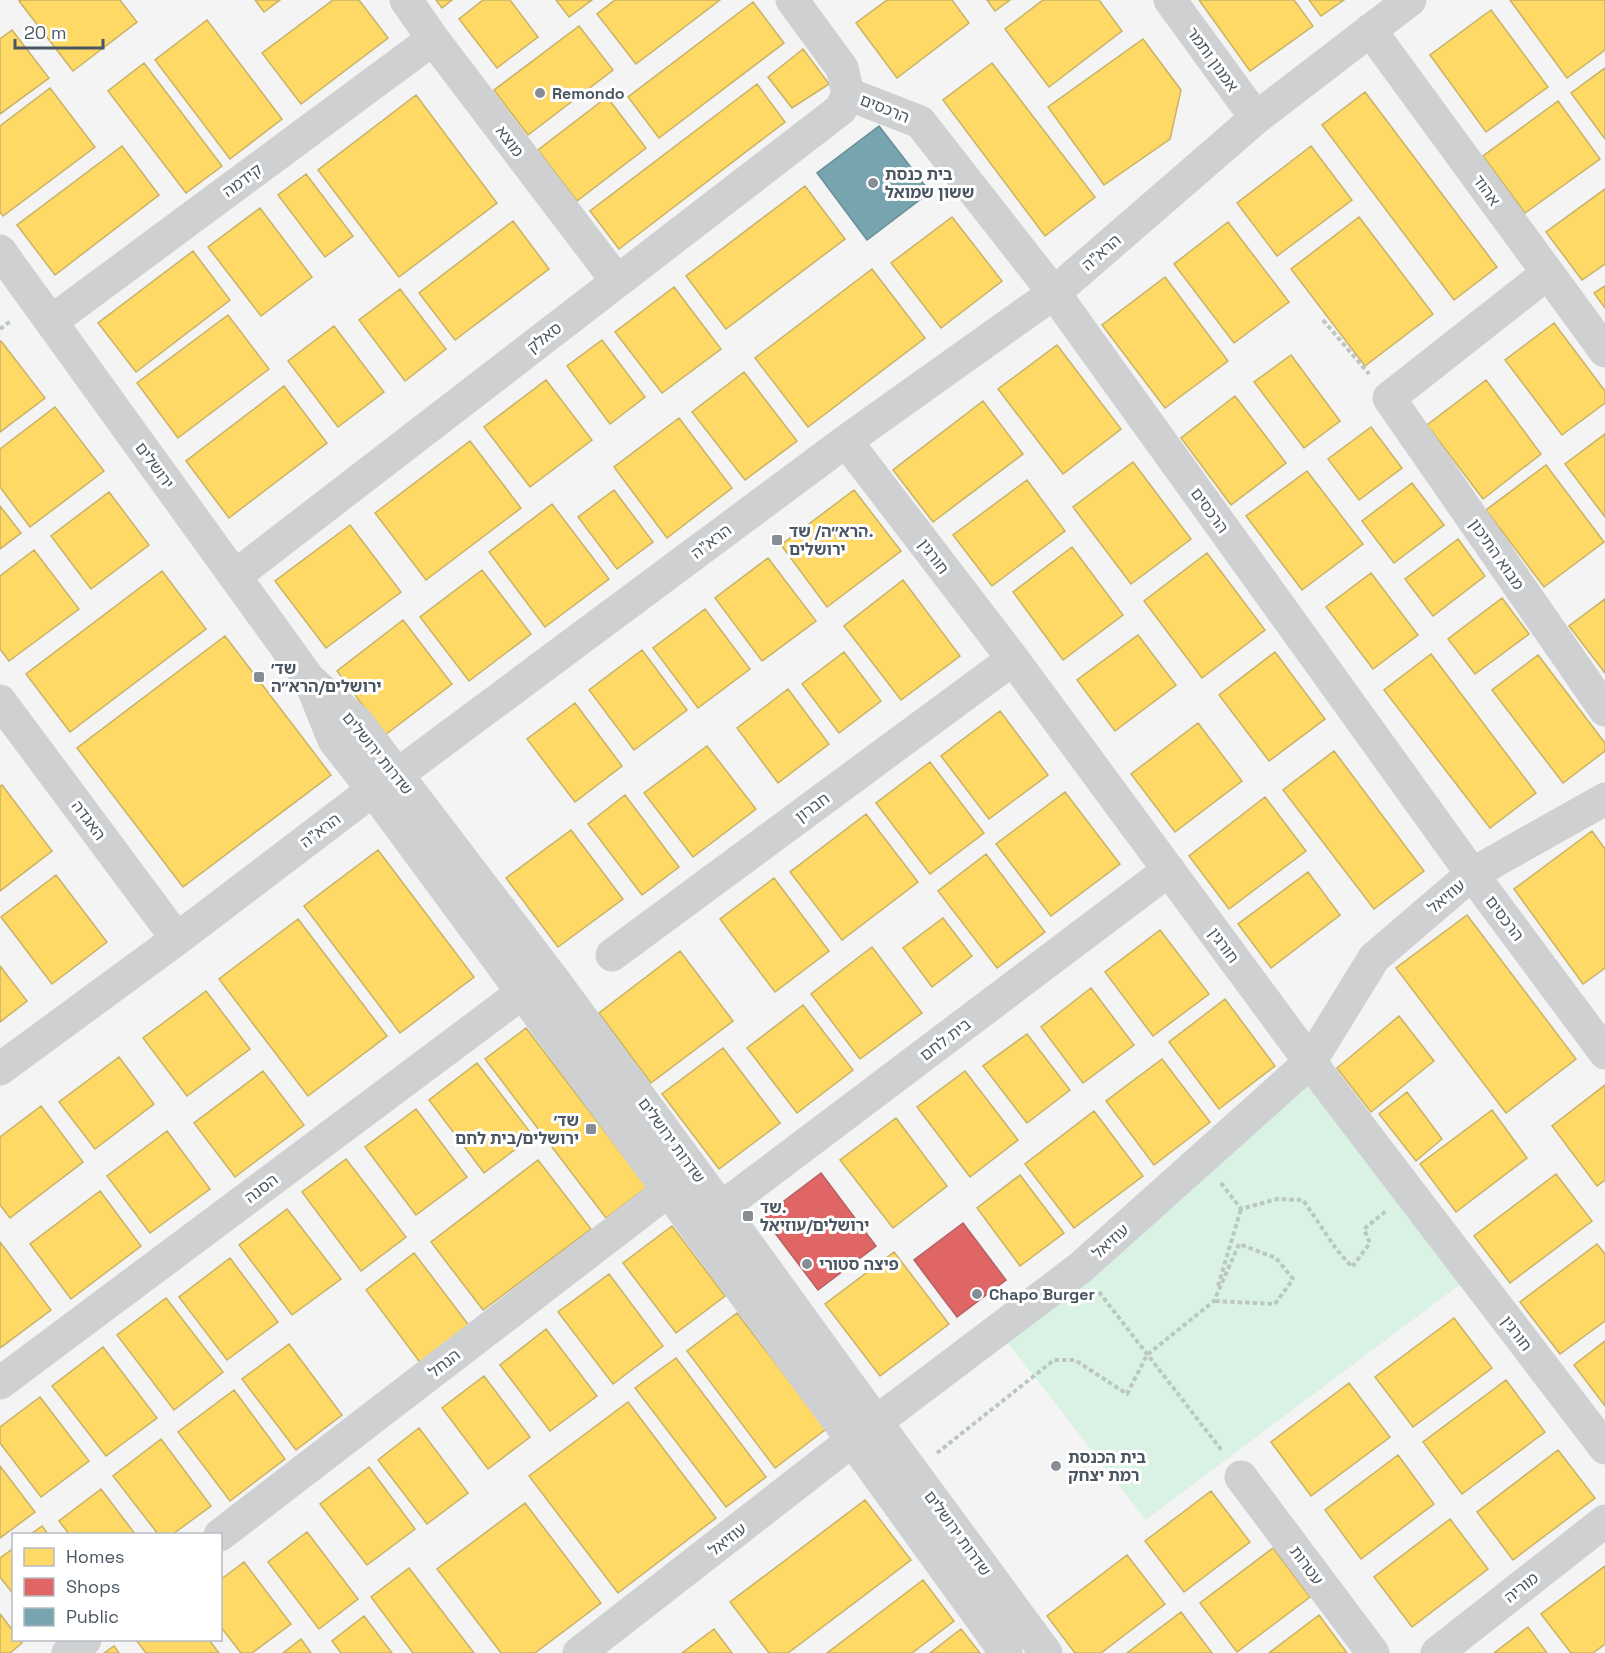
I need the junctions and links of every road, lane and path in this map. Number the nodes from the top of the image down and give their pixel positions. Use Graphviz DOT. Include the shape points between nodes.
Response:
graph roads {
  1 [pos="406,0"];
  2 [pos="792,0"];
  3 [pos="1170,0"];
  4 [pos="1410,0"];
  5 [pos="1370,30"];
  6 [pos="433,39"];
  7 [pos="848,94"];
  8 [pos="1256,118"];
  9 [pos="0,251"];
  10 [pos="1548,273"];
  11 [pos="616,281"];
  12 [pos="1054,293"];
  13 [pos="13,319"];
  14 [pos="1323,320"];
  15 [pos="52,321"];
  16 [pos="0,329"];
  17 [pos="1605,351"];
  18 [pos="1389,398"];
  19 [pos="846,441"];
  20 [pos="235,576"];
  21 [pos="1013,659"];
  22 [pos="309,679"];
  23 [pos="0,701"];
  24 [pos="1605,710"];
  25 [pos="11,737"];
  26 [pos="385,783"];
  27 [pos="1605,799"];
  28 [pos="1169,870"];
  29 [pos="1472,874"];
  30 [pos="177,939"];
  31 [pos="612,954"];
  32 [pos="522,993"];
  33 [pos="1605,1053"];
  34 [pos="1310,1062"];
  35 [pos="0,1069"];
  36 [pos="1203,1158"];
  37 [pos="668,1191"];
  38 [pos="1410,1191"];
  39 [pos="721,1208"];
  40 [pos="1241,1209"];
  41 [pos="1080,1268"];
  42 [pos="1214,1301"];
  43 [pos="1148,1355"];
  44 [pos="0,1383"];
  45 [pos="865,1432"];
  46 [pos="1605,1448"];
  47 [pos="913,1472"];
  48 [pos="1241,1476"];
  49 [pos="1605,1521"];
  50 [pos="222,1533"];
  51 [pos="84,1641"];
  52 [pos="68,1653"];
  53 [pos="579,1653"];
  54 [pos="1006,1653"];
  55 [pos="1046,1653"];
  56 [pos="1373,1653"];
  57 [pos="1437,1653"];
  1 -- 6 [label="street, מוצא"];
  2 -- 7 [label="street, הרכסים" via="842,68"];
  3 -- 8 [label="street, אמנון ותמר"];
  4 -- 5 [label="street, הרא\"ה"];
  5 -- 8 [label="street, הרא\"ה"];
  5 -- 10 [label="street, אהוד"];
  6 -- 11 [label="street, מוצא"];
  6 -- 15 [label="street, קידמה"];
  7 -- 11 [label="street, סאלק" via="841,109"];
  7 -- 12 [label="street, הרכסים" via="920,122"];
  8 -- 12 [label="street, הרא\"ה"];
  9 -- 15 [label="street, ירושלים"];
  10 -- 17 [label="street, אהוד"];
  10 -- 18 [label="street"];
  11 -- 20 [label="street, סאלק"];
  12 -- 19 [label="street, הרא\"ה"];
  12 -- 29 [label="street, הרכסים"];
  13 -- 16 [label="path"];
  14 -- 18 [label="path"];
  15 -- 20 [label="street, ירושלים"];
  18 -- 24 [label="street, מבוא התיכון"];
  19 -- 21 [label="street, חורגין"];
  19 -- 26 [label="street, הרא\"ה"];
  20 -- 22 [label="street, ירושלים"];
  21 -- 28 [label="street, חורגין"];
  21 -- 31 [label="street, חברון"];
  22 -- 26 [label="street, שדרות ירושלים" via="334,740"];
  23 -- 25 [label="street, האגדה"];
  25 -- 30 [label="street, האגדה"];
  26 -- 30 [label="street, הרא\"ה"];
  26 -- 32 [label="street, שדרות ירושלים"];
  26 -- 39 [label="street, שדרות ירושלים" via="556,983"];
  27 -- 29 [label="street, עוזיאל"];
  28 -- 34 [label="street, חורגין"];
  28 -- 39 [label="street, בית לחם"];
  29 -- 33 [label="street, הרכסים"];
  29 -- 34 [label="street, עוזיאל" via="1374,958"];
  30 -- 35 [label="street, הרא\"ה"];
  32 -- 37 [label="street, שדרות ירושלים"];
  32 -- 44 [label="street, הסנה"];
  34 -- 36 [label="street, עוזיאל"];
  34 -- 38 [label="street, חורגין"];
  36 -- 40 [label="path"];
  36 -- 41 [label="street, עוזיאל"];
  37 -- 45 [label="street, שדרות ירושלים"];
  37 -- 50 [label="street, הנחל"];
  38 -- 40 [label="path" via="1364,1228 1370,1243 1352,1267 1303,1200 1277,1199"];
  38 -- 46 [label="street, חורגין"];
  39 -- 45 [label="street, שדרות ירושלים"];
  40 -- 42 [label="path"];
  41 -- 43 [label="path"];
  41 -- 45 [label="street, עוזיאל"];
  42 -- 42 [label="path" via="1275,1304 1293,1278 1276,1258 1239,1244"];
  42 -- 43 [label="path"];
  43 -- 47 [label="path" via="1127,1394 1075,1360 1054,1360"];
  43 -- 48 [label="path"];
  45 -- 47 [label="street, שדרות ירושלים"];
  45 -- 53 [label="street, עוזיאל"];
  45 -- 54 [label="street, שדרות ירושלים"];
  47 -- 55 [label="street, שדרות ירושלים"];
  48 -- 56 [label="street, עטרות"];
  49 -- 57 [label="street, מוריה"];
  51 -- 52 [label="street"];
}
